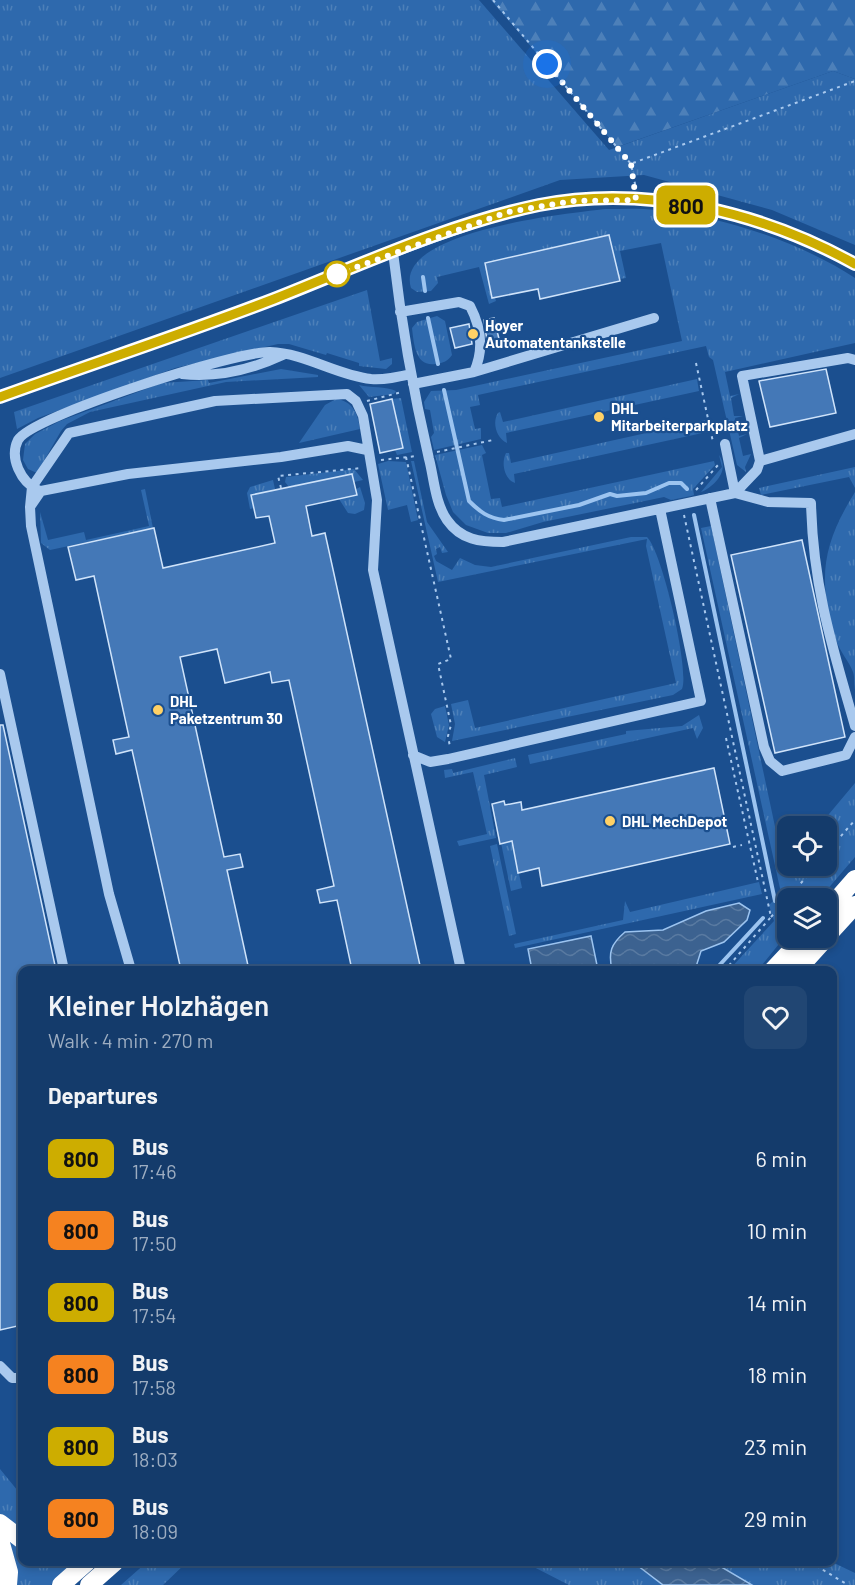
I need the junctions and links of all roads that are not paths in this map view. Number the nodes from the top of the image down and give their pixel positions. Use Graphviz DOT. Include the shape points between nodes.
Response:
graph roads {
  1 [pos="393,252"];
  2 [pos="855,264"];
  3 [pos="400,312"];
  4 [pos="654,318"];
  5 [pos="855,360"];
  6 [pos="474,372"];
  7 [pos="412,379"];
  8 [pos="1,397"];
  9 [pos="855,434"];
  10 [pos="719,445"];
  11 [pos="367,450"];
  12 [pos="760,461"];
  13 [pos="37,489"];
  14 [pos="735,493"];
  15 [pos="704,500"];
  16 [pos="660,509"];
  17 [pos="0,674"];
  18 [pos="855,726"];
  19 [pos="855,737"];
  20 [pos="413,755"];
  21 [pos="855,879"];
  22 [pos="837,899"];
  23 [pos="855,905"];
  24 [pos="837,925"];
  25 [pos="794,948"];
  26 [pos="816,948"];
  27 [pos="63,966"];
  28 [pos="130,966"];
  29 [pos="460,966"];
  30 [pos="777,966"];
  31 [pos="800,966"];
  32 [pos="0,1366"];
  33 [pos="18,1378"];
  34 [pos="0,1523"];
  35 [pos="18,1537"];
  36 [pos="0,1540"];
  37 [pos="82,1566"];
  38 [pos="110,1566"];
  39 [pos="120,1566"];
  40 [pos="8,1585"];
  41 [pos="61,1585"];
  42 [pos="89,1585"];
  43 [pos="105,1585"];
  1 -- 2 [label="street" via="508,212 542,205 636,200 722,211 774,227"];
  1 -- 3 [label="street"];
  1 -- 8 [label="street"];
  3 -- 6 [label="street" via="459,302 470,306 477,319 480,343"];
  3 -- 7 [label="street"];
  4 -- 6 [label="street"];
  5 -- 12 [label="street" via="742,376"];
  6 -- 7 [label="street"];
  7 -- 13 [label="street" via="369,379 268,352 176,373 26,431 17,442 15,458 21,474"];
  7 -- 16 [label="street" via="439,502 446,519 469,539 503,542"];
  9 -- 12 [label="street"];
  10 -- 14 [label="street"];
  11 -- 13 [label="street" via="348,446"];
  11 -- 13 [label="street" via="363,416 356,401 347,394 215,401 69,433"];
  11 -- 20 [label="street" via="377,500 373,570"];
  12 -- 14 [label="street" via="757,470"];
  13 -- 28 [label="street" via="30,507 31,526 109,894"];
  14 -- 15 [label="street"];
  14 -- 18 [label="street" via="768,502 812,503 818,594"];
  15 -- 16 [label="street"];
  15 -- 19 [label="street" via="770,761 782,771 846,755"];
  16 -- 20 [label="street" via="702,701 452,758 430,762"];
  17 -- 27 [label="street"];
  20 -- 29 [label="street"];
  21 -- 22 [label="highway"];
  23 -- 24 [label="highway"];
  25 -- 30 [label="highway"];
  26 -- 31 [label="highway"];
  32 -- 33 [label="street" via="12,1378"];
  34 -- 35 [label="highway"];
  36 -- 40 [label="highway" via="9,1572"];
  37 -- 41 [label="highway"];
  38 -- 42 [label="highway"];
  39 -- 43 [label="highway"];
}
